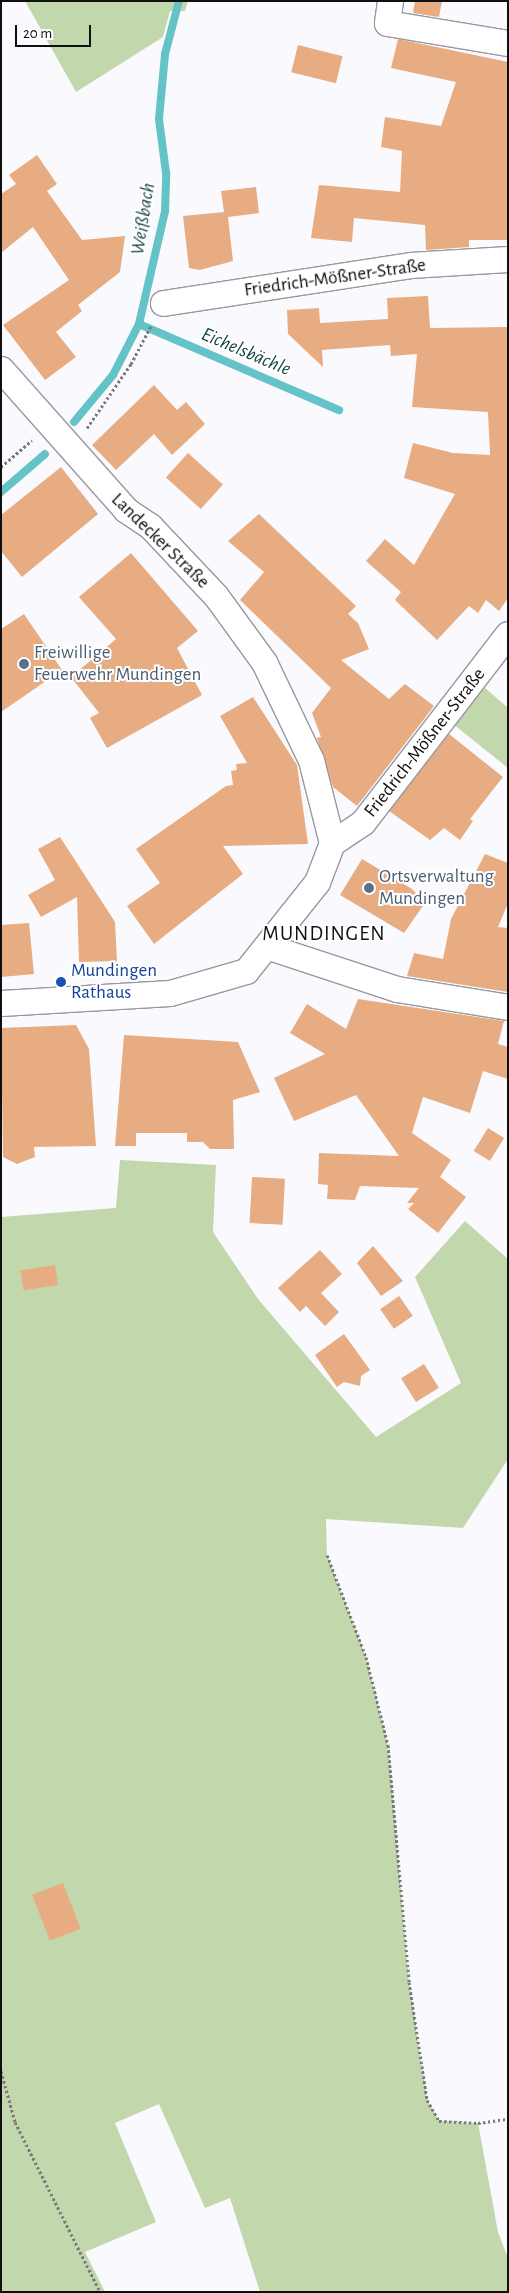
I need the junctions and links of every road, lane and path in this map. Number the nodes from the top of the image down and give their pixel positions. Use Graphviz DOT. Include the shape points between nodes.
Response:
graph roads {
  1 [pos="390,1"];
  2 [pos="508,43"];
  3 [pos="508,259"];
  4 [pos="163,303"];
  5 [pos="151,326"];
  6 [pos="1,369"];
  7 [pos="48,427"];
  8 [pos="70,451"];
  9 [pos="1,467"];
  10 [pos="508,634"];
  11 [pos="332,843"];
  12 [pos="269,947"];
  13 [pos="1,1003"];
  14 [pos="508,1007"];
  15 [pos="327,1555"];
  16 [pos="1,2071"];
  17 [pos="508,2119"];
  18 [pos="100,2292"];
  1 -- 2 [label="street" via="387,22"];
  3 -- 4 [label="street, Friedrich-Mößner-Straße" via="410,265"];
  5 -- 8 [label="path" via="131,364"];
  6 -- 7 [label="street, Landecker Straße"];
  7 -- 8 [label="street, Landecker Straße"];
  7 -- 9 [label="path"];
  8 -- 11 [label="street, Landecker Straße" via="216,596 264,662 311,760"];
  10 -- 11 [label="street, Friedrich-Mößner-Straße" via="363,822"];
  11 -- 12 [label="street" via="317,882"];
  12 -- 13 [label="street" via="246,971 221,981 170,993"];
  12 -- 14 [label="street" via="397,989"];
  15 -- 17 [label="path" via="366,1657 388,1745 409,1982 427,2100 439,2121"];
  16 -- 18 [label="path" via="15,2122"];
}
